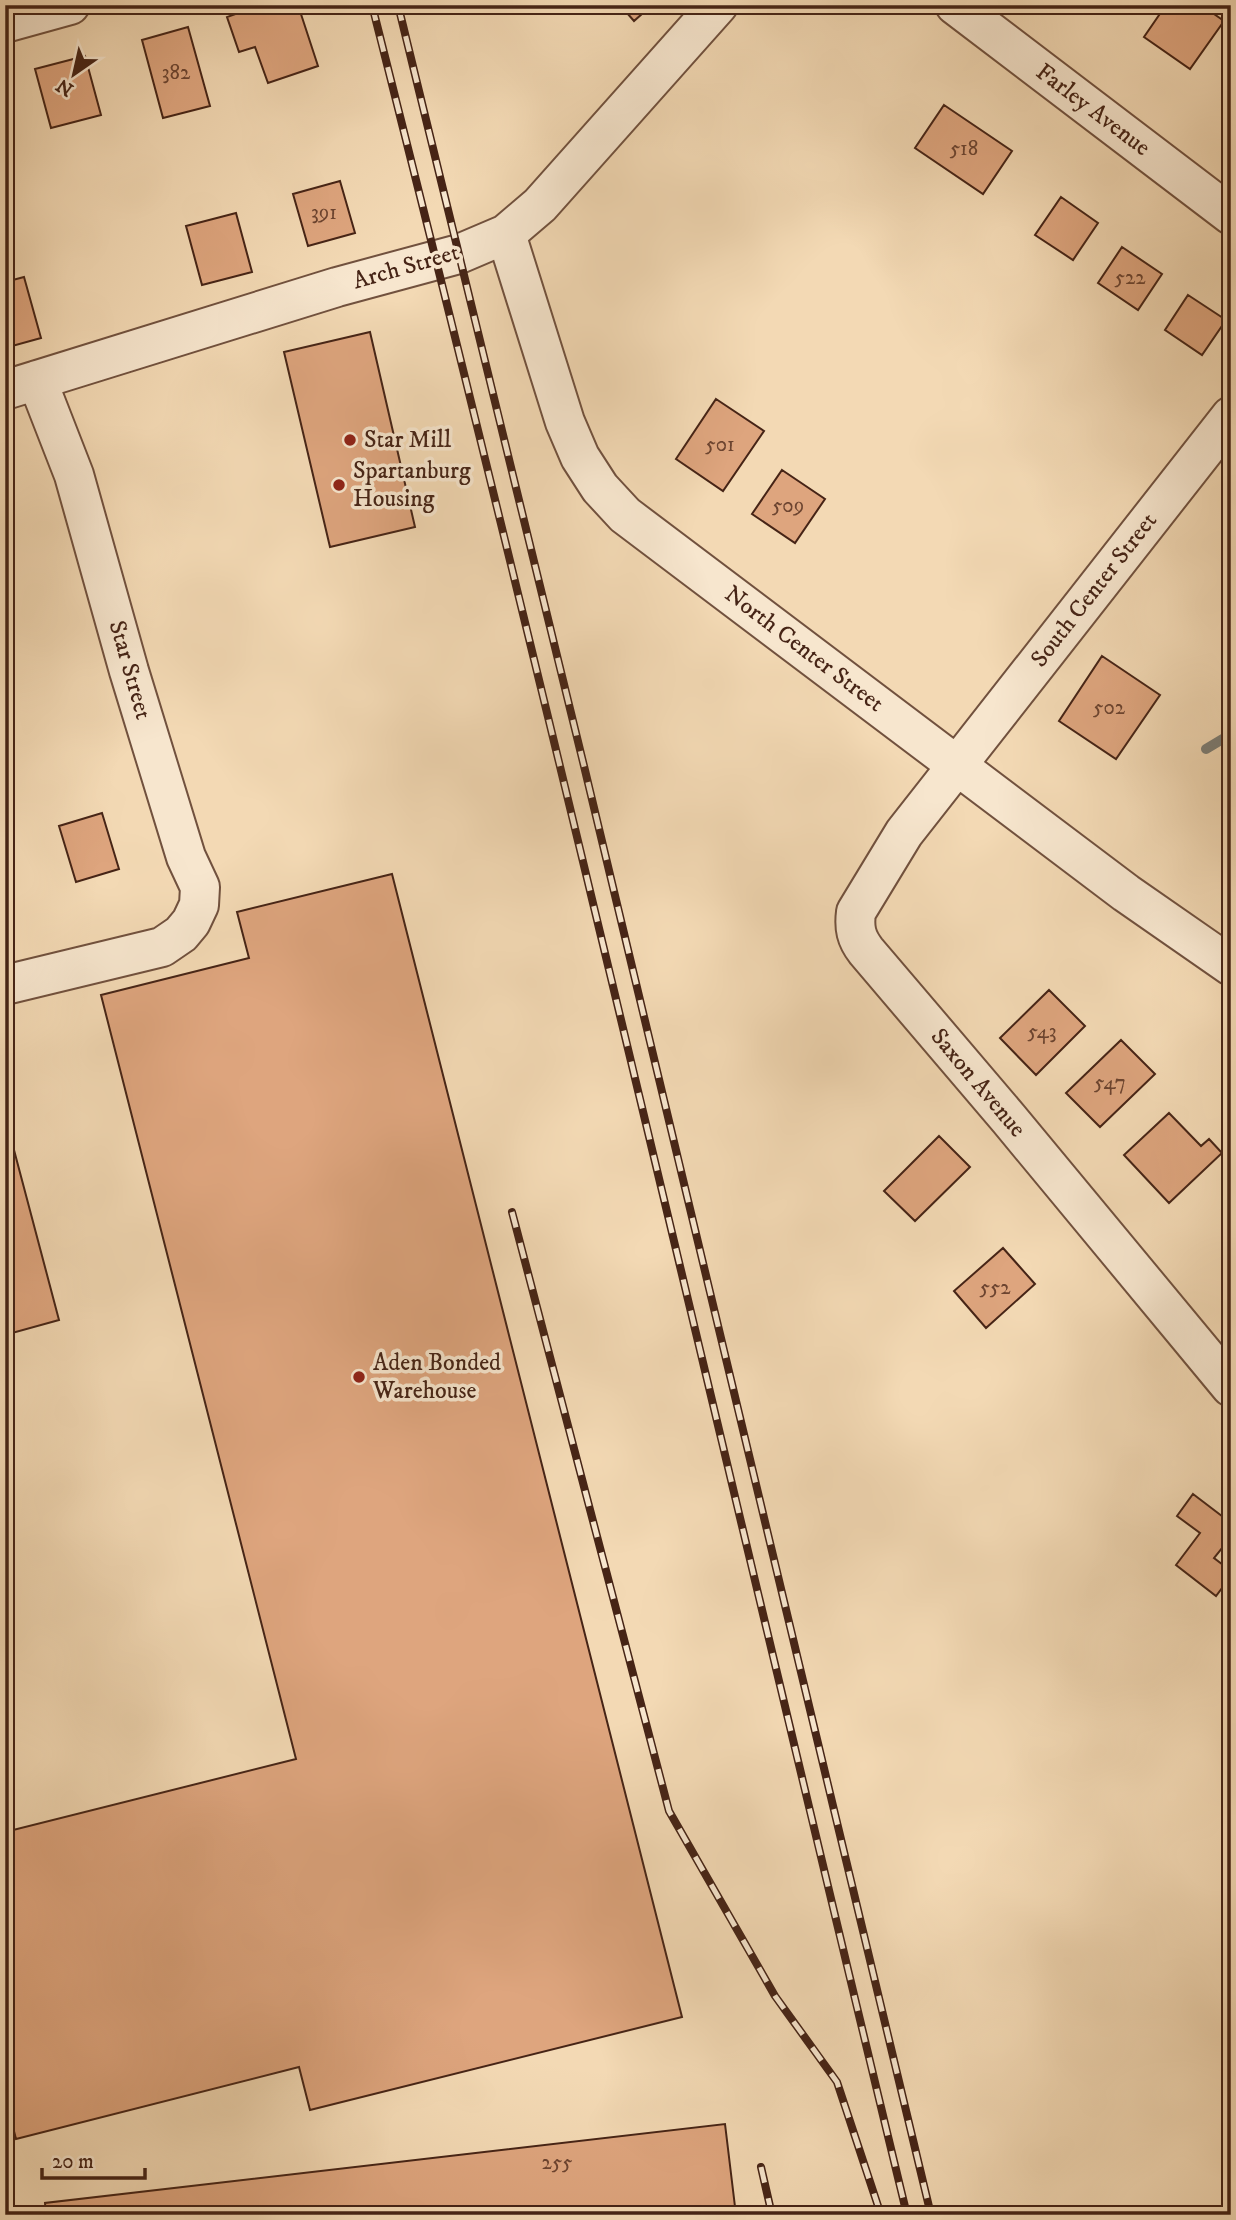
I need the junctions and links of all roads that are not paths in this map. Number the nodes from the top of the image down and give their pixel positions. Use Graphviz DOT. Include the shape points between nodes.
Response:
graph roads {
  1 [pos="70,5"];
  2 [pos="718,5"];
  3 [pos="955,5"];
  4 [pos="5,23"];
  5 [pos="1231,215"];
  6 [pos="506,234"];
  7 [pos="21,385"];
  8 [pos="1231,416"];
  9 [pos="957,764"];
  10 [pos="1231,966"];
  11 [pos="5,985"];
  12 [pos="1231,1387"];
  1 -- 4 [label="street"];
  2 -- 6 [label="street, Arch Street" via="540,205"];
  3 -- 5 [label="street, Farley Avenue"];
  6 -- 7 [label="street, Arch Street" via="459,254"];
  6 -- 9 [label="street, North Center Street" via="565,422 600,488 625,515"];
  7 -- 11 [label="street, Star Street" via="74,475 178,831 200,887 199,905 191,922 162,947"];
  8 -- 9 [label="street, South Center Street"];
  9 -- 10 [label="street, North Center Street" via="1126,893"];
  9 -- 12 [label="street, Saxon Avenue" via="904,833 856,912 857,939"];
}
